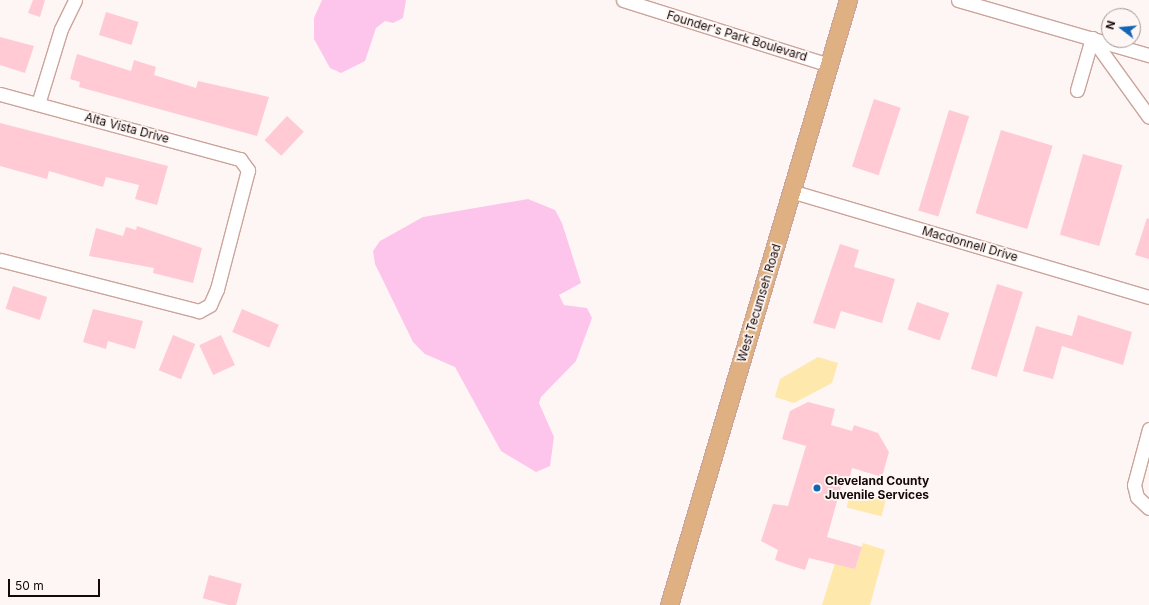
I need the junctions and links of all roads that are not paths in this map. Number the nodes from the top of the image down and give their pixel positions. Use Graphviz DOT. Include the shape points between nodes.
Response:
graph roads {
  1 [pos="75,0"];
  2 [pos="623,0"];
  3 [pos="848,0"];
  4 [pos="958,0"];
  5 [pos="1092,38"];
  6 [pos="1149,55"];
  7 [pos="829,65"];
  8 [pos="1077,90"];
  9 [pos="0,94"];
  10 [pos="38,104"];
  11 [pos="1149,117"];
  12 [pos="792,191"];
  13 [pos="0,260"];
  14 [pos="1149,297"];
  15 [pos="1149,429"];
  16 [pos="1149,508"];
  17 [pos="669,605"];
  1 -- 10 [label="street" via="61,29"];
  2 -- 7 [label="street, Founder's Park Boulevard"];
  3 -- 7 [label="main road, West Tecumseh Road"];
  4 -- 5 [label="street"];
  5 -- 6 [label="street"];
  5 -- 8 [label="street"];
  5 -- 11 [label="street"];
  7 -- 12 [label="main road, West Tecumseh Road"];
  9 -- 10 [label="street, Alta Vista Drive"];
  10 -- 13 [label="street, Alta Vista Drive" via="240,159 248,170 217,289 210,305 199,312"];
  12 -- 14 [label="street, Macdonnell Drive"];
  12 -- 17 [label="main road, West Tecumseh Road"];
  15 -- 16 [label="street" via="1134,485 1137,498"];
}
